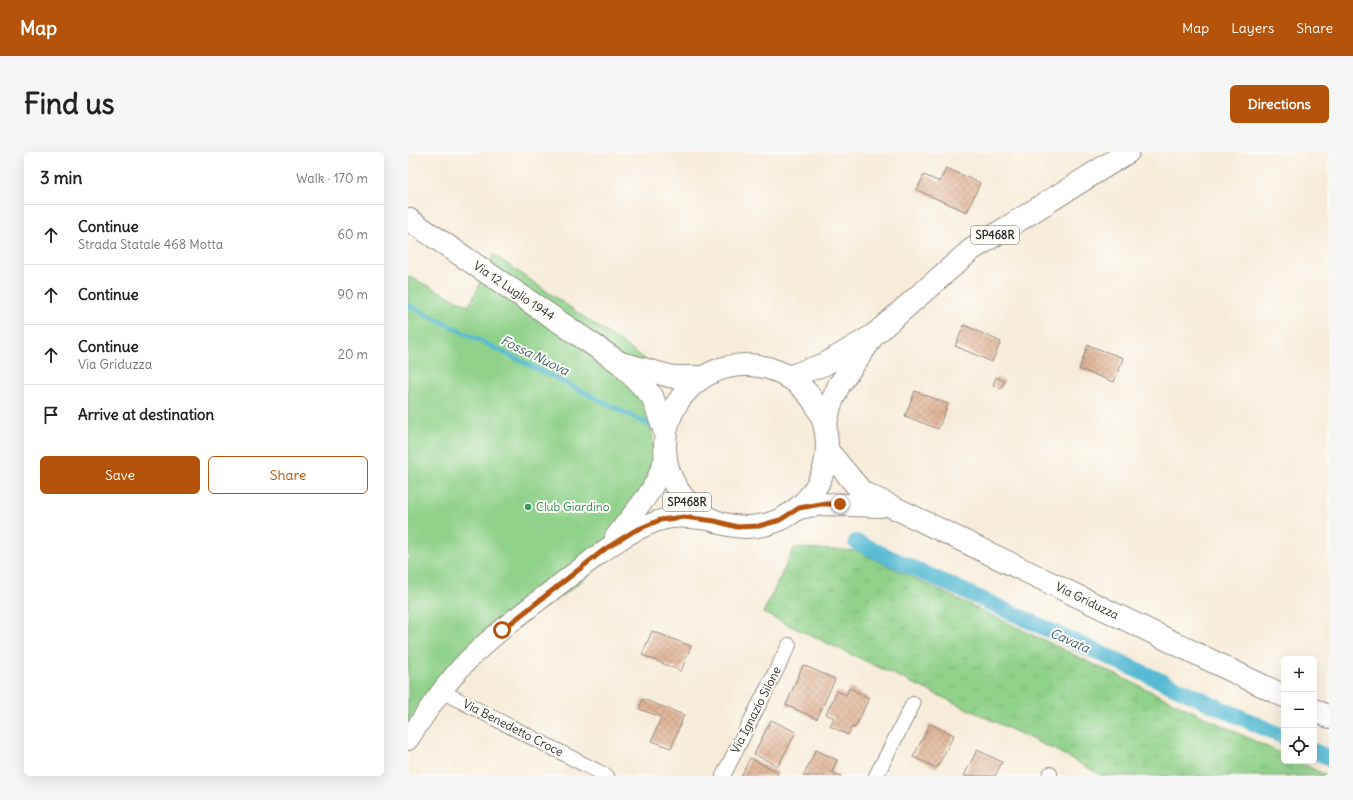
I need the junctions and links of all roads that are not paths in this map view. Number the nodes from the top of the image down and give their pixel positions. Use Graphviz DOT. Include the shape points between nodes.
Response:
graph roads {
  1 [pos="1128,152"];
  2 [pos="408,219"];
  3 [pos="874,335"];
  4 [pos="620,363"];
  5 [pos="702,377"];
  6 [pos="788,377"];
  7 [pos="825,428"];
  8 [pos="665,432"];
  9 [pos="827,450"];
  10 [pos="665,458"];
  11 [pos="889,506"];
  12 [pos="799,508"];
  13 [pos="715,521"];
  14 [pos="605,549"];
  15 [pos="790,645"];
  16 [pos="441,691"];
  17 [pos="1281,695"];
  18 [pos="913,704"];
  19 [pos="1317,711"];
  20 [pos="1329,717"];
  21 [pos="408,740"];
  22 [pos="607,776"];
  23 [pos="723,776"];
  24 [pos="876,776"];
  1 -- 3 [label="main road, SP468R" via="971,250"];
  2 -- 4 [label="main road, Via 12 Luglio 1944"];
  3 -- 6 [label="main road, SP468R" via="825,364"];
  3 -- 7 [label="main road, SP468R" via="839,385 830,406"];
  4 -- 5 [label="main road" via="673,377"];
  4 -- 8 [label="main road" via="652,396"];
  5 -- 6 [label="main road, SP468R" via="723,368 745,365 767,368"];
  5 -- 8 [label="main road, SP468R" via="678,401"];
  6 -- 7 [label="main road, SP468R" via="805,390 818,407"];
  7 -- 9 [label="main road, SP468R"];
  8 -- 10 [label="main road, SP468R"];
  9 -- 11 [label="main road, Via Griduzza" via="862,492"];
  9 -- 12 [label="main road, SP468R" via="823,472 814,491"];
  10 -- 13 [label="main road, SP468R" via="671,478 682,496 697,511"];
  10 -- 14 [label="main road" via="647,496"];
  11 -- 12 [label="main road, Via Griduzza" via="821,504"];
  11 -- 17 [label="main road, Via Griduzza"];
  12 -- 13 [label="main road, SP468R" via="780,520 759,526 737,527"];
  13 -- 14 [label="main road" via="684,517 660,520 634,531"];
  14 -- 16 [label="main road" via="502,630 471,657"];
  15 -- 23 [label="street, Via Ignazio Silone"];
  16 -- 21 [label="main road"];
  16 -- 22 [label="street, Via Benedetto Croce"];
  18 -- 24 [label="street"];
  19 -- 20 [label="main road"];
}
